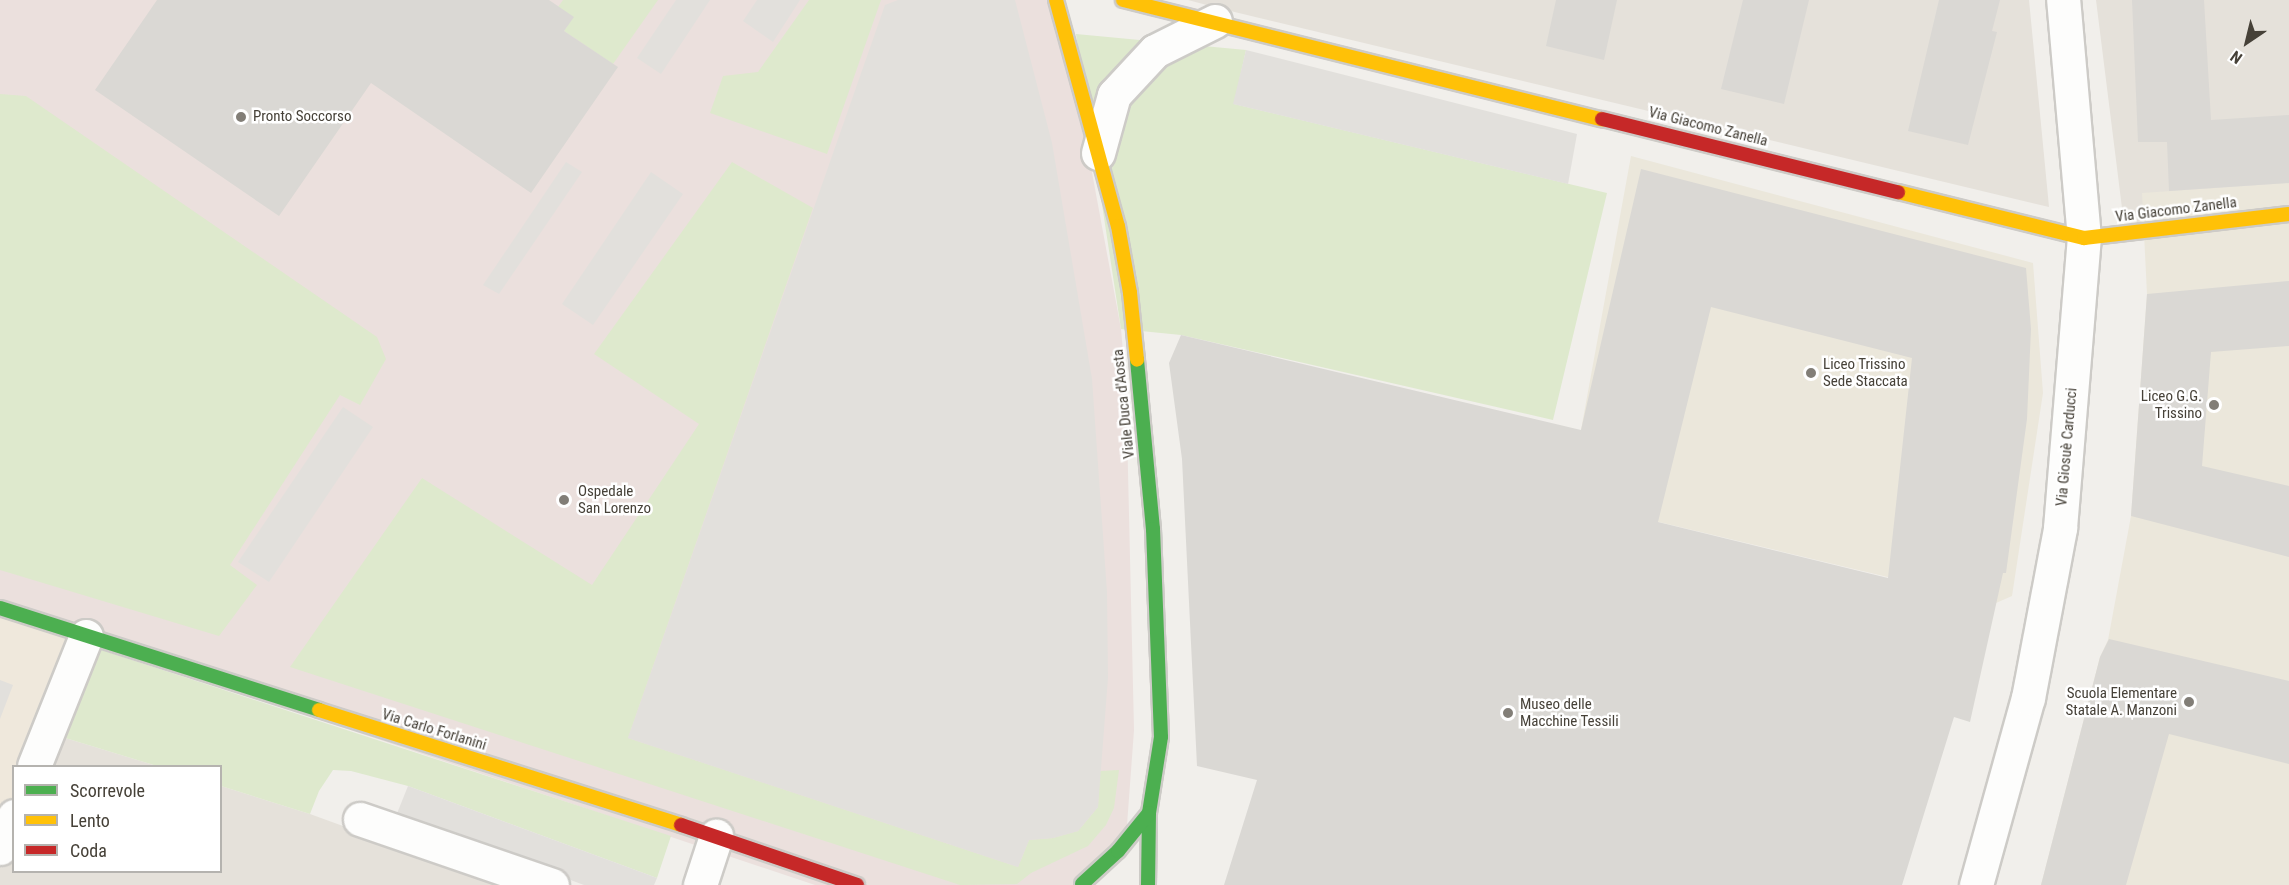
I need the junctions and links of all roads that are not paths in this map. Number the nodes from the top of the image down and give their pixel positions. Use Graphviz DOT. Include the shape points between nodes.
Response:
graph roads {
  1 [pos="1056,0"];
  2 [pos="1123,0"];
  3 [pos="2063,0"];
  4 [pos="1215,21"];
  5 [pos="1098,153"];
  6 [pos="2289,214"];
  7 [pos="2084,238"];
  8 [pos="0,608"];
  9 [pos="86,636"];
  10 [pos="34,765"];
  11 [pos="1149,813"];
  12 [pos="360,819"];
  13 [pos="12,821"];
  14 [pos="716,836"];
  15 [pos="0,848"];
  16 [pos="552,885"];
  17 [pos="700,885"];
  18 [pos="857,885"];
  19 [pos="1080,885"];
  20 [pos="1087,885"];
  21 [pos="1148,885"];
  22 [pos="1976,885"];
  1 -- 5 [label="street, Viale Duca d'Aosta"];
  2 -- 4 [label="street, Via Giacomo Zanella"];
  3 -- 7 [label="street, Via Giosuè Carducci"];
  4 -- 5 [label="street" via="1155,51 1114,95"];
  4 -- 7 [label="street, Via Giacomo Zanella"];
  5 -- 11 [label="street, Viale Duca d'Aosta" via="1118,226 1130,293 1153,529 1161,737"];
  6 -- 7 [label="street, Via Giacomo Zanella"];
  7 -- 22 [label="street, Via Giosuè Carducci" via="2060,528 2028,698"];
  8 -- 9 [label="street, Via Carlo Forlanini"];
  9 -- 10 [label="street"];
  9 -- 14 [label="street, Via Carlo Forlanini"];
  11 -- 19 [label="street" via="1118,851"];
  11 -- 21 [label="street, Viale Duca d'Aosta"];
  12 -- 16 [label="street"];
  13 -- 15 [label="street"];
  14 -- 17 [label="street"];
  14 -- 18 [label="street, Via Carlo Forlanini"];
  19 -- 20 [label="street"];
}
